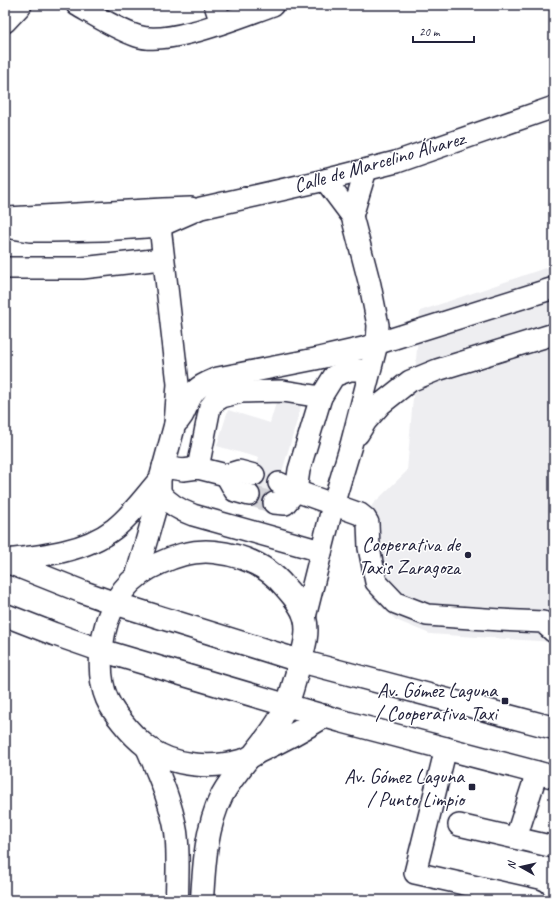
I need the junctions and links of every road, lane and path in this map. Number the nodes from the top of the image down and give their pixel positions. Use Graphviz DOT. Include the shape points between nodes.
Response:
graph roads {
  1 [pos="20,5"];
  2 [pos="77,5"];
  3 [pos="273,5"];
  4 [pos="218,14"];
  5 [pos="5,22"];
  6 [pos="554,107"];
  7 [pos="366,170"];
  8 [pos="325,180"];
  9 [pos="201,208"];
  10 [pos="352,216"];
  11 [pos="5,218"];
  12 [pos="160,226"];
  13 [pos="5,227"];
  14 [pos="153,260"];
  15 [pos="5,268"];
  16 [pos="554,288"];
  17 [pos="554,334"];
  18 [pos="377,344"];
  19 [pos="338,354"];
  20 [pos="370,370"];
  21 [pos="337,375"];
  22 [pos="321,397"];
  23 [pos="175,424"];
  24 [pos="351,445"];
  25 [pos="198,468"];
  26 [pos="226,475"];
  27 [pos="254,475"];
  28 [pos="161,480"];
  29 [pos="249,495"];
  30 [pos="333,505"];
  31 [pos="321,551"];
  32 [pos="5,560"];
  33 [pos="136,577"];
  34 [pos="114,602"];
  35 [pos="5,615"];
  36 [pos="305,617"];
  37 [pos="554,632"];
  38 [pos="100,650"];
  39 [pos="300,661"];
  40 [pos="286,705"];
  41 [pos="325,716"];
  42 [pos="554,728"];
  43 [pos="147,747"];
  44 [pos="446,748"];
  45 [pos="250,757"];
  46 [pos="546,774"];
  47 [pos="459,825"];
  48 [pos="516,838"];
  49 [pos="554,847"];
  50 [pos="177,900"];
  51 [pos="202,900"];
  52 [pos="535,900"];
  1 -- 5 [label="street"];
  2 -- 4 [label="street" via="122,30 138,37 153,39 187,34"];
  3 -- 4 [label="street"];
  6 -- 7 [label="street, Calle de Marcelino Álvarez"];
  7 -- 8 [label="street, Calle de Marcelino Álvarez"];
  7 -- 10 [label="street"];
  8 -- 9 [label="street, Calle de Marcelino Álvarez"];
  8 -- 10 [label="street"];
  9 -- 11 [label="street, Calle de Marcelino Álvarez"];
  9 -- 12 [label="street, Calle de Marcelino Álvarez"];
  10 -- 18 [label="street" via="378,325"];
  12 -- 13 [label="street, Calle de Marcelino Álvarez" via="52,231"];
  12 -- 23 [label="street" via="178,384"];
  14 -- 15 [label="street" via="82,268"];
  16 -- 18 [label="street"];
  17 -- 24 [label="street" via="437,370 410,382 381,404 366,421"];
  18 -- 19 [label="street"];
  18 -- 20 [label="street"];
  19 -- 21 [label="street"];
  19 -- 23 [label="street" via="209,381 196,390 182,419"];
  20 -- 21 [label="street" via="350,370"];
  20 -- 24 [label="street"];
  21 -- 22 [label="street"];
  22 -- 25 [label="street" via="283,391 242,392 222,397 210,408"];
  22 -- 30 [label="street" via="299,470 283,492"];
  23 -- 28 [label="street"];
  24 -- 30 [label="street"];
  25 -- 26 [label="street"];
  25 -- 28 [label="street" via="183,470"];
  26 -- 27 [label="street" via="239,471"];
  26 -- 29 [label="street" via="235,491"];
  28 -- 31 [label="street" via="173,506 193,515"];
  28 -- 32 [label="street" via="131,513 103,536 54,554"];
  28 -- 33 [label="street"];
  30 -- 31 [label="street"];
  30 -- 37 [label="street" via="365,518 368,523 369,548 376,582 396,603 427,615 543,622"];
  31 -- 36 [label="street"];
  32 -- 34 [label="main road" via="82,592"];
  33 -- 34 [label="main road"];
  33 -- 36 [label="main road" via="154,566 196,552 241,556 279,579 295,598"];
  34 -- 38 [label="main road"];
  34 -- 39 [label="main road"];
  35 -- 38 [label="main road"];
  36 -- 39 [label="main road" via="306,638"];
  38 -- 40 [label="main road"];
  38 -- 43 [label="main road" via="101,678 107,698 117,715"];
  39 -- 40 [label="main road"];
  39 -- 42 [label="main road"];
  40 -- 41 [label="main road"];
  40 -- 45 [label="main road" via="275,726"];
  41 -- 44 [label="main road"];
  41 -- 45 [label="main road"];
  43 -- 45 [label="main road" via="160,755 183,763 215,765"];
  43 -- 50 [label="main road" via="166,793 174,826 178,860"];
  44 -- 46 [label="main road"];
  44 -- 52 [label="street" via="415,873"];
  45 -- 51 [label="main road" via="230,781 213,819 204,861"];
  46 -- 48 [label="street"];
  47 -- 48 [label="street"];
  48 -- 49 [label="street"];
}
